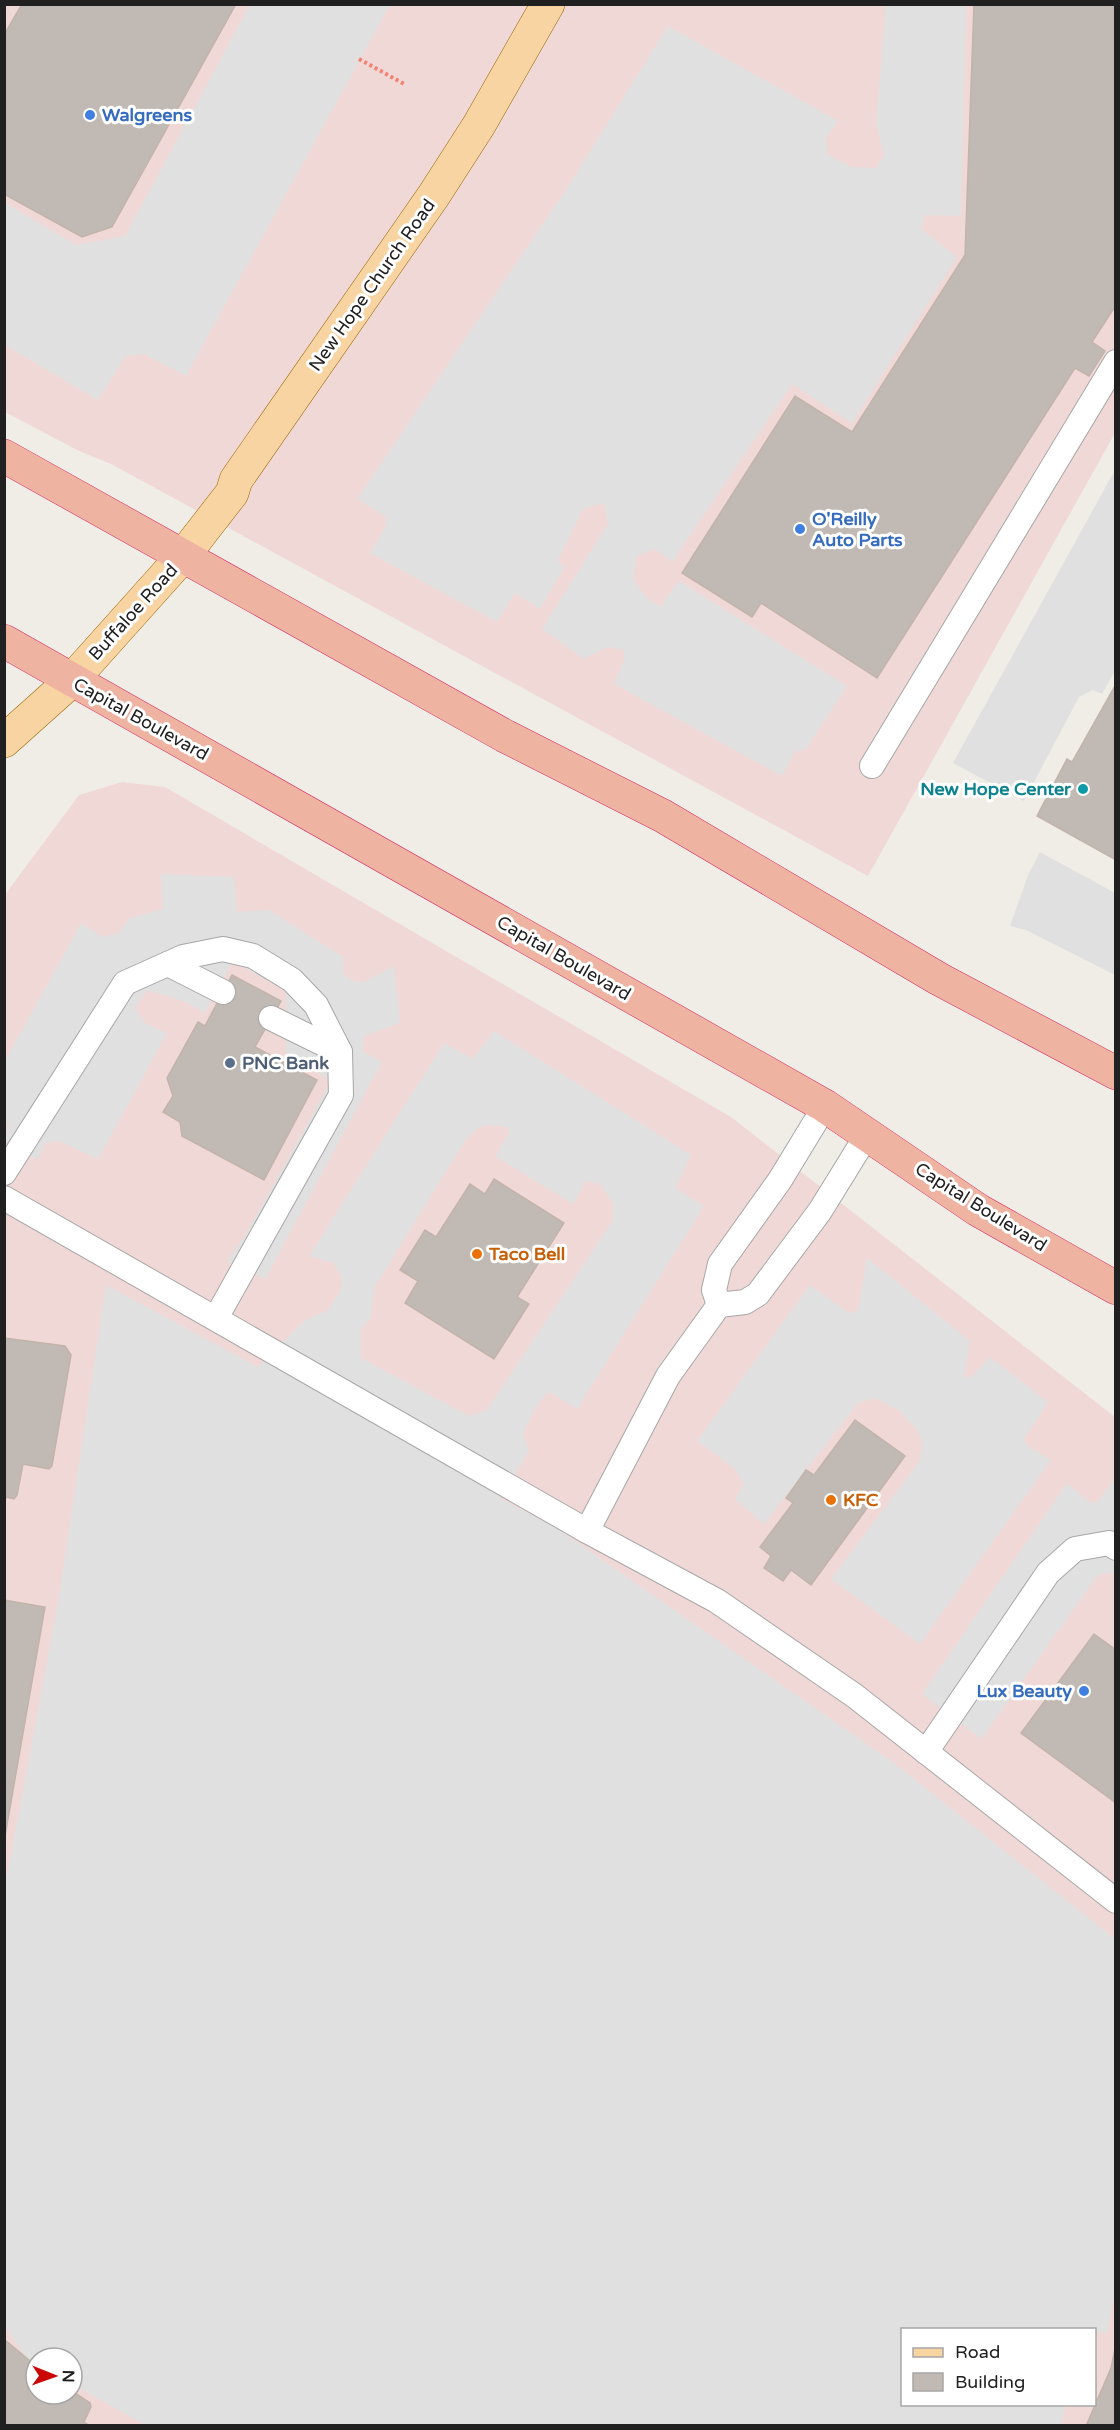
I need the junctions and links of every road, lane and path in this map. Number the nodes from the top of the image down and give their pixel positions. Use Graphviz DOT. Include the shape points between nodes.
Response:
graph roads {
  1 [pos="548,4"];
  2 [pos="359,59"];
  3 [pos="406,85"];
  4 [pos="1116,362"];
  5 [pos="4,456"];
  6 [pos="183,556"];
  7 [pos="4,641"];
  8 [pos="71,681"];
  9 [pos="4,741"];
  10 [pos="872,766"];
  11 [pos="168,964"];
  12 [pos="223,992"];
  13 [pos="271,1018"];
  14 [pos="340,1052"];
  15 [pos="1116,1073"];
  16 [pos="825,1106"];
  17 [pos="867,1135"];
  18 [pos="4,1173"];
  19 [pos="4,1198"];
  20 [pos="1116,1288"];
  21 [pos="719,1305"];
  22 [pos="216,1318"];
  23 [pos="587,1531"];
  24 [pos="1116,1548"];
  25 [pos="926,1752"];
  26 [pos="1116,1901"];
  1 -- 6 [label="main road, New Hope Church Road" via="434,195 236,480 232,494"];
  2 -- 3 [label="path"];
  4 -- 10 [label="lane"];
  5 -- 6 [label="highway"];
  6 -- 8 [label="main road, Buffaloe Road"];
  6 -- 15 [label="highway" via="505,736 663,816 939,979"];
  7 -- 8 [label="highway, Capital Boulevard"];
  8 -- 9 [label="main road, Buffaloe Road"];
  8 -- 16 [label="highway, Capital Boulevard"];
  11 -- 12 [label="lane"];
  11 -- 14 [label="lane" via="223,949 253,956 292,980 316,1005"];
  11 -- 18 [label="lane" via="125,983"];
  13 -- 14 [label="lane"];
  14 -- 22 [label="lane" via="341,1095"];
  16 -- 17 [label="highway, Capital Boulevard"];
  16 -- 21 [label="lane" via="780,1180 720,1264 714,1290"];
  17 -- 20 [label="highway, Capital Boulevard" via="978,1210"];
  17 -- 21 [label="lane" via="820,1211 758,1294 745,1302"];
  19 -- 22 [label="lane"];
  21 -- 23 [label="lane" via="668,1376"];
  22 -- 23 [label="lane"];
  23 -- 25 [label="lane" via="717,1601 855,1696"];
  24 -- 25 [label="lane" via="1109,1543 1075,1550 1048,1573"];
  25 -- 26 [label="lane"];
}
